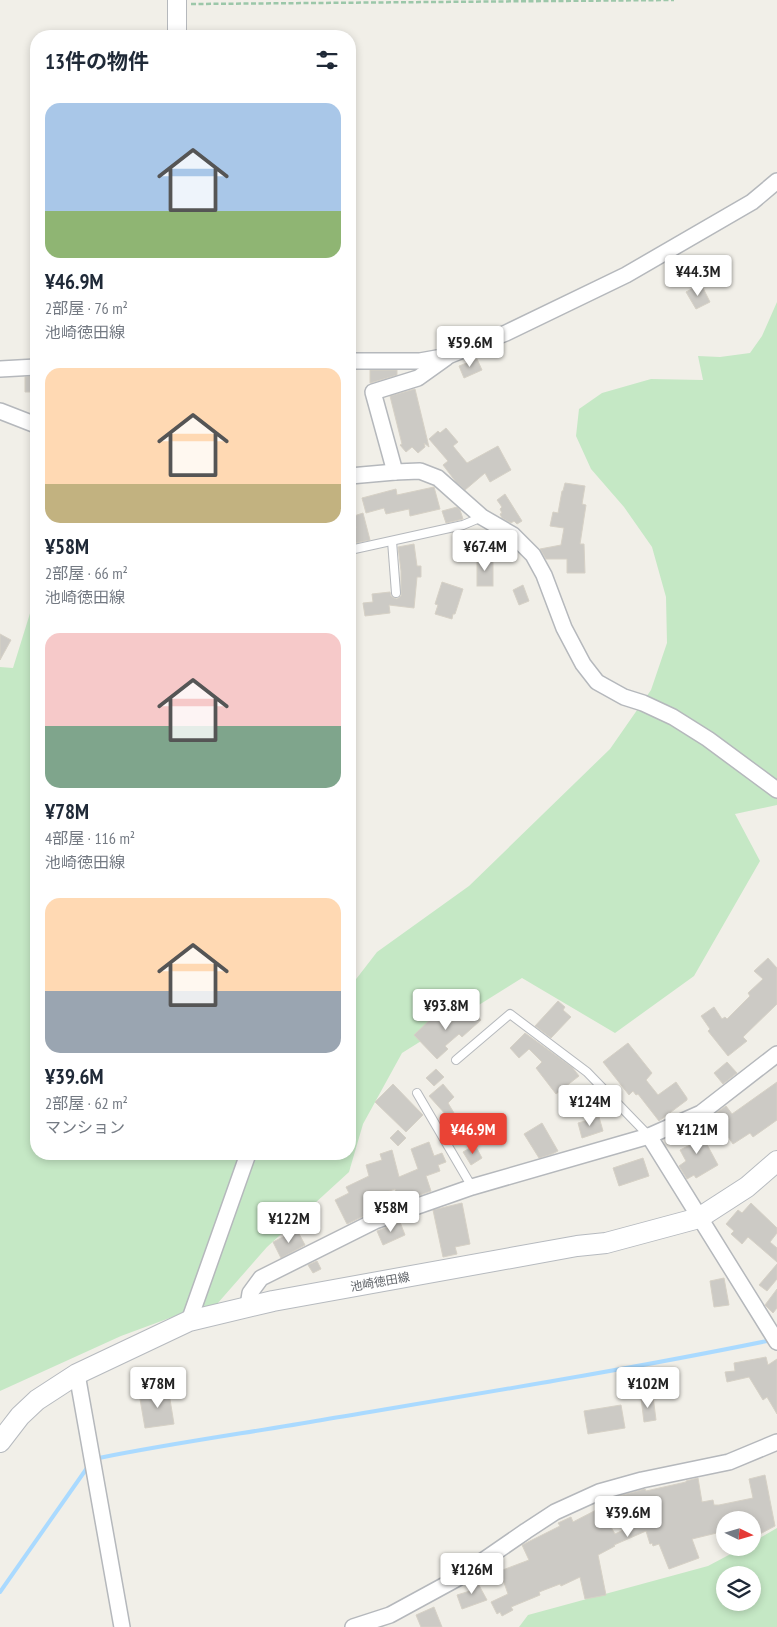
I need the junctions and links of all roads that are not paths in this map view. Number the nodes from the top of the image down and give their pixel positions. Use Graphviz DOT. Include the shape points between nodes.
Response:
graph roads {
  1 [pos="178,2"];
  2 [pos="178,30"];
  3 [pos="777,181"];
  4 [pos="448,356"];
  5 [pos="356,361"];
  6 [pos="30,367"];
  7 [pos="0,369"];
  8 [pos="0,411"];
  9 [pos="30,423"];
  10 [pos="395,472"];
  11 [pos="356,475"];
  12 [pos="482,517"];
  13 [pos="392,541"];
  14 [pos="356,549"];
  15 [pos="396,593"];
  16 [pos="777,790"];
  17 [pos="777,1054"];
  18 [pos="456,1060"];
  19 [pos="418,1093"];
  20 [pos="649,1136"];
  21 [pos="246,1160"];
  22 [pos="777,1160"];
  23 [pos="472,1187"];
  24 [pos="699,1218"];
  25 [pos="248,1306"];
  26 [pos="189,1321"];
  27 [pos="774,1337"];
  28 [pos="77,1374"];
  29 [pos="1,1439"];
  30 [pos="777,1442"];
  31 [pos="122,1627"];
  32 [pos="353,1627"];
  1 -- 2 [label="street"];
  3 -- 4 [label="street" via="752,202 626,275 508,332"];
  4 -- 5 [label="street" via="420,361"];
  4 -- 10 [label="street" via="418,378 374,392"];
  6 -- 7 [label="street"];
  8 -- 9 [label="street"];
  10 -- 11 [label="street"];
  10 -- 12 [label="street" via="420,471 438,478"];
  12 -- 13 [label="lane" via="463,526"];
  12 -- 16 [label="street" via="514,535 533,555 544,574 564,628 596,682 673,717"];
  13 -- 14 [label="lane"];
  13 -- 15 [label="lane"];
  17 -- 20 [label="street" via="701,1113"];
  18 -- 20 [label="lane" via="510,1014 587,1072"];
  19 -- 23 [label="lane"];
  20 -- 23 [label="street"];
  20 -- 24 [label="street"];
  21 -- 26 [label="street"];
  22 -- 24 [label="main road, 池崎徳田線" via="748,1187"];
  23 -- 25 [label="street" via="375,1221 260,1278 250,1293"];
  24 -- 25 [label="main road, 池崎徳田線" via="606,1243"];
  24 -- 27 [label="street"];
  25 -- 26 [label="main road, 池崎徳田線"];
  26 -- 28 [label="main road, 池崎徳田線"];
  28 -- 29 [label="main road, 池崎徳田線" via="37,1400"];
  28 -- 31 [label="street"];
  30 -- 32 [label="street" via="729,1462 600,1492 555,1512 458,1578 390,1615"];
}
